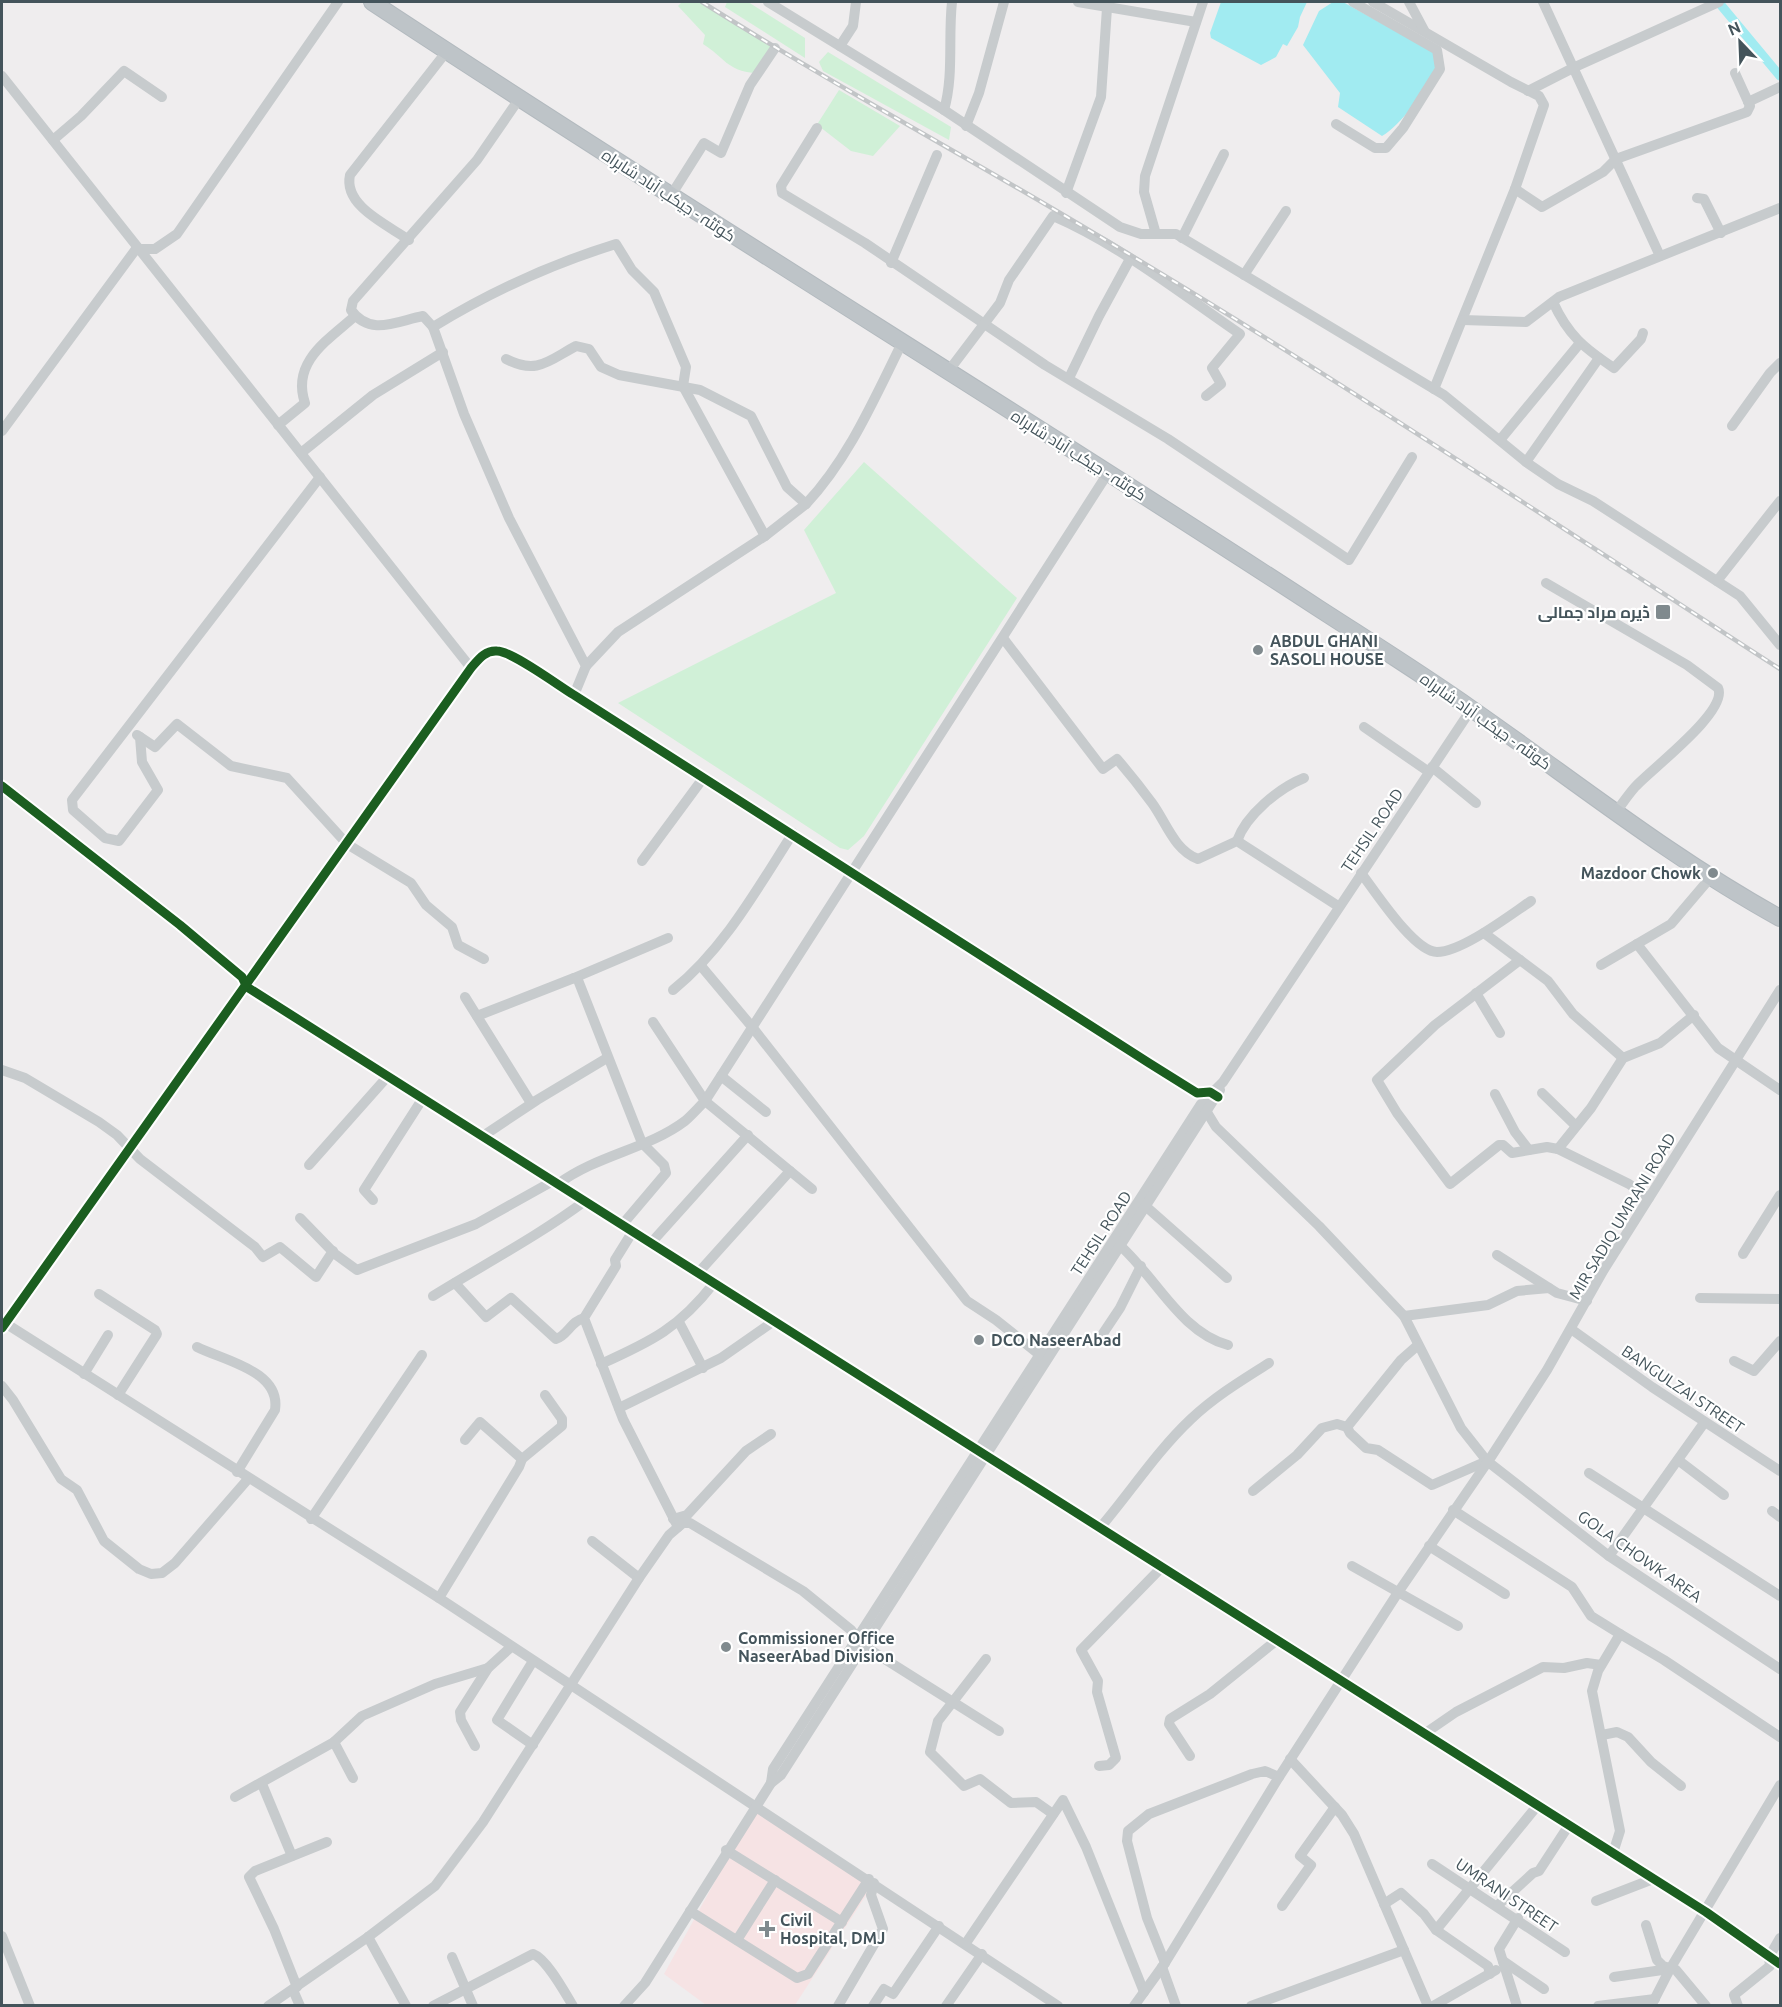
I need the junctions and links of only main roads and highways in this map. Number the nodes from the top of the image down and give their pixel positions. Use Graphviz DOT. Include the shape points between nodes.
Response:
graph roads {
  1 [pos="372,2"];
  2 [pos="1780,918"];
  1 -- 2 [label="highway, کوئٹہ - جیکب آباد شاہراہ" via="670,197 1472,708 1615,813 1711,878"];
}
